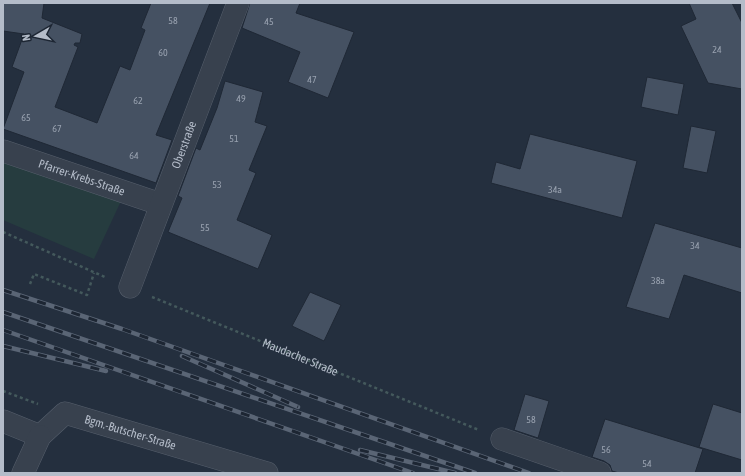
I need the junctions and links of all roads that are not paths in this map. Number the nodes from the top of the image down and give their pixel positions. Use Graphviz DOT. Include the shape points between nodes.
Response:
graph roads {
  1 [pos="238,3"];
  2 [pos="3,151"];
  3 [pos="160,204"];
  4 [pos="130,287"];
  5 [pos="3,421"];
  6 [pos="40,436"];
  7 [pos="502,439"];
  8 [pos="23,473"];
  9 [pos="267,473"];
  10 [pos="600,473"];
  1 -- 3 [label="street, Oberstraße"];
  2 -- 3 [label="street, Pfarrer-Krebs-Straße"];
  3 -- 4 [label="street, Oberstraße"];
  5 -- 6 [label="street"];
  6 -- 8 [label="street"];
  6 -- 9 [label="street, Bgm.-Butscher-Straße" via="65,413"];
  7 -- 10 [label="street"];
}
